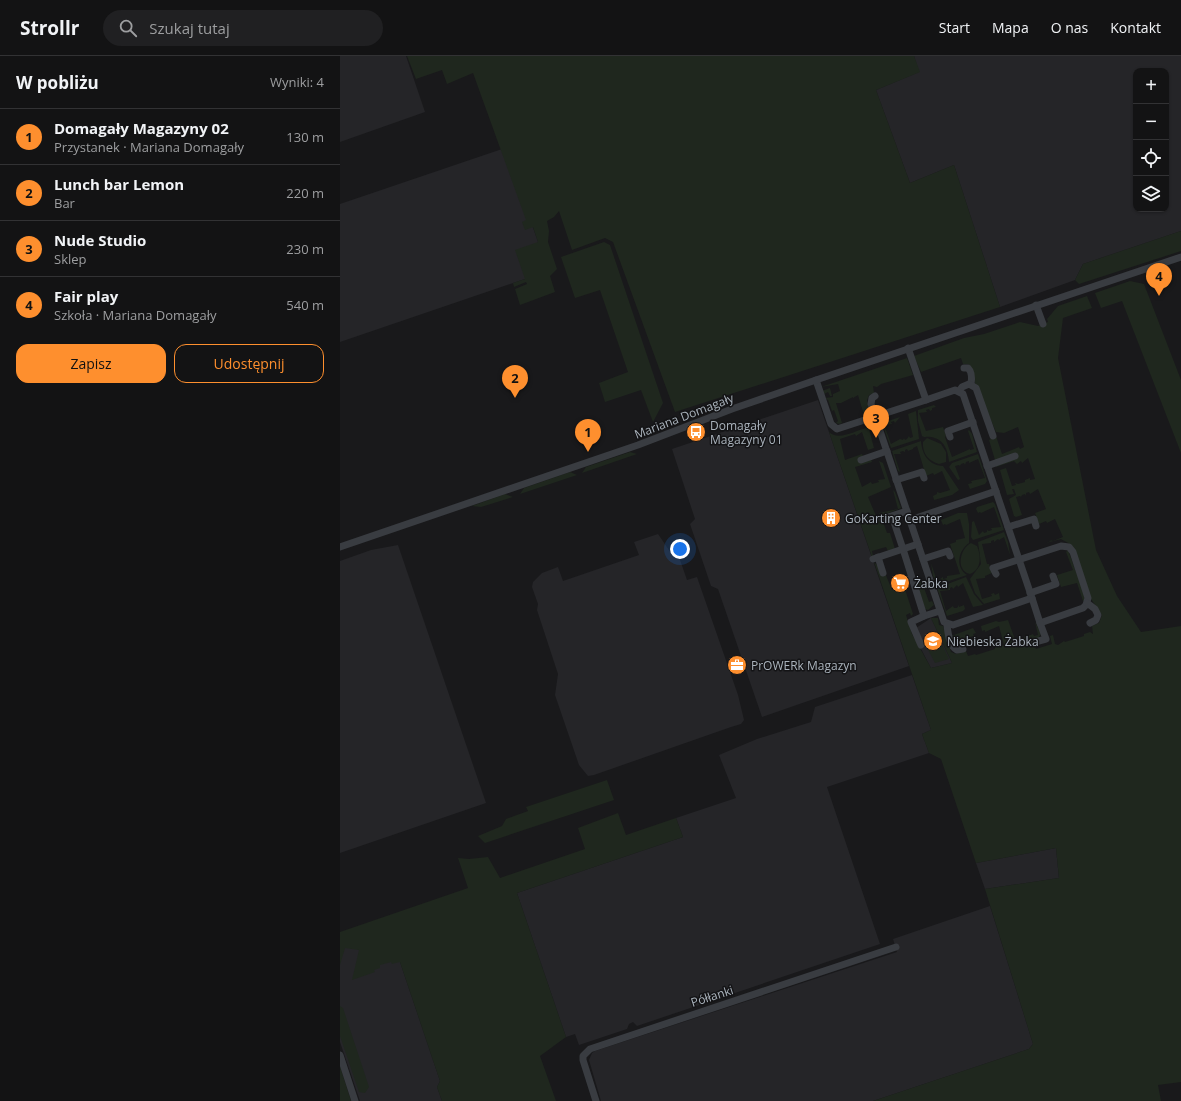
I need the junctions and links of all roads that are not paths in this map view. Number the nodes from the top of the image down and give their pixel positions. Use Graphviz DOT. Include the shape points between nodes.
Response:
graph roads {
  1 [pos="1181,257"];
  2 [pos="1036,305"];
  3 [pos="1043,324"];
  4 [pos="908,348"];
  5 [pos="964,368"];
  6 [pos="816,380"];
  7 [pos="971,384"];
  8 [pos="959,391"];
  9 [pos="875,396"];
  10 [pos="926,400"];
  11 [pos="875,417"];
  12 [pos="973,422"];
  13 [pos="948,431"];
  14 [pos="993,436"];
  15 [pos="886,451"];
  16 [pos="1015,456"];
  17 [pos="861,460"];
  18 [pos="988,466"];
  19 [pos="922,472"];
  20 [pos="896,480"];
  21 [pos="996,491"];
  22 [pos="907,511"];
  23 [pos="882,519"];
  24 [pos="910,520"];
  25 [pos="894,522"];
  26 [pos="1036,526"];
  27 [pos="1008,527"];
  28 [pos="918,544"];
  29 [pos="340,547"];
  30 [pos="902,549"];
  31 [pos="948,550"];
  32 [pos="923,559"];
  33 [pos="1019,560"];
  34 [pos="993,568"];
  35 [pos="883,573"];
  36 [pos="1053,576"];
  37 [pos="1031,595"];
  38 [pos="1087,603"];
  39 [pos="940,611"];
  40 [pos="924,616"];
  41 [pos="1040,623"];
  42 [pos="1090,623"];
  43 [pos="947,624"];
  44 [pos="1035,642"];
  45 [pos="921,645"];
  46 [pos="963,649"];
  47 [pos="896,947"];
  48 [pos="340,1055"];
  49 [pos="355,1101"];
  50 [pos="596,1101"];
  1 -- 2 [label="street, Mariana Domagały"];
  2 -- 3 [label="street"];
  2 -- 4 [label="street, Mariana Domagały"];
  4 -- 6 [label="street, Mariana Domagały"];
  4 -- 10 [label="street"];
  5 -- 7 [label="street" via="970,370"];
  6 -- 11 [label="street" via="835,429"];
  6 -- 29 [label="street, Mariana Domagały" via="648,442"];
  7 -- 8 [label="street" via="965,385"];
  7 -- 14 [label="street" via="976,388"];
  8 -- 10 [label="street"];
  8 -- 12 [label="street"];
  9 -- 11 [label="street" via="870,402"];
  10 -- 11 [label="street"];
  11 -- 15 [label="street"];
  12 -- 13 [label="street"];
  12 -- 18 [label="street"];
  15 -- 17 [label="street"];
  15 -- 20 [label="street"];
  16 -- 18 [label="street"];
  18 -- 21 [label="street"];
  19 -- 20 [label="street"];
  20 -- 22 [label="street"];
  21 -- 24 [label="street"];
  21 -- 27 [label="street"];
  22 -- 23 [label="street"];
  22 -- 24 [label="street"];
  24 -- 28 [label="street"];
  25 -- 30 [label="street"];
  26 -- 27 [label="street" via="1034,519"];
  27 -- 33 [label="street"];
  28 -- 30 [label="street"];
  28 -- 32 [label="street"];
  30 -- 35 [label="street" via="876,558"];
  30 -- 40 [label="street"];
  31 -- 32 [label="street"];
  32 -- 39 [label="street"];
  33 -- 34 [label="street"];
  33 -- 37 [label="street"];
  33 -- 38 [label="street" via="1061,546 1069,547 1085,588"];
  36 -- 37 [label="street" via="1057,587"];
  37 -- 41 [label="street"];
  37 -- 43 [label="street" via="953,625"];
  38 -- 41 [label="street" via="1083,608"];
  38 -- 42 [label="street" via="1098,614 1096,620"];
  39 -- 40 [label="street"];
  39 -- 43 [label="street"];
  40 -- 45 [label="street" via="910,620"];
  41 -- 44 [label="street" via="1046,639"];
  43 -- 46 [label="street" via="953,648"];
  47 -- 50 [label="street, Półłanki" via="590,1049 583,1056 583,1060"];
  48 -- 49 [label="street"];
}
